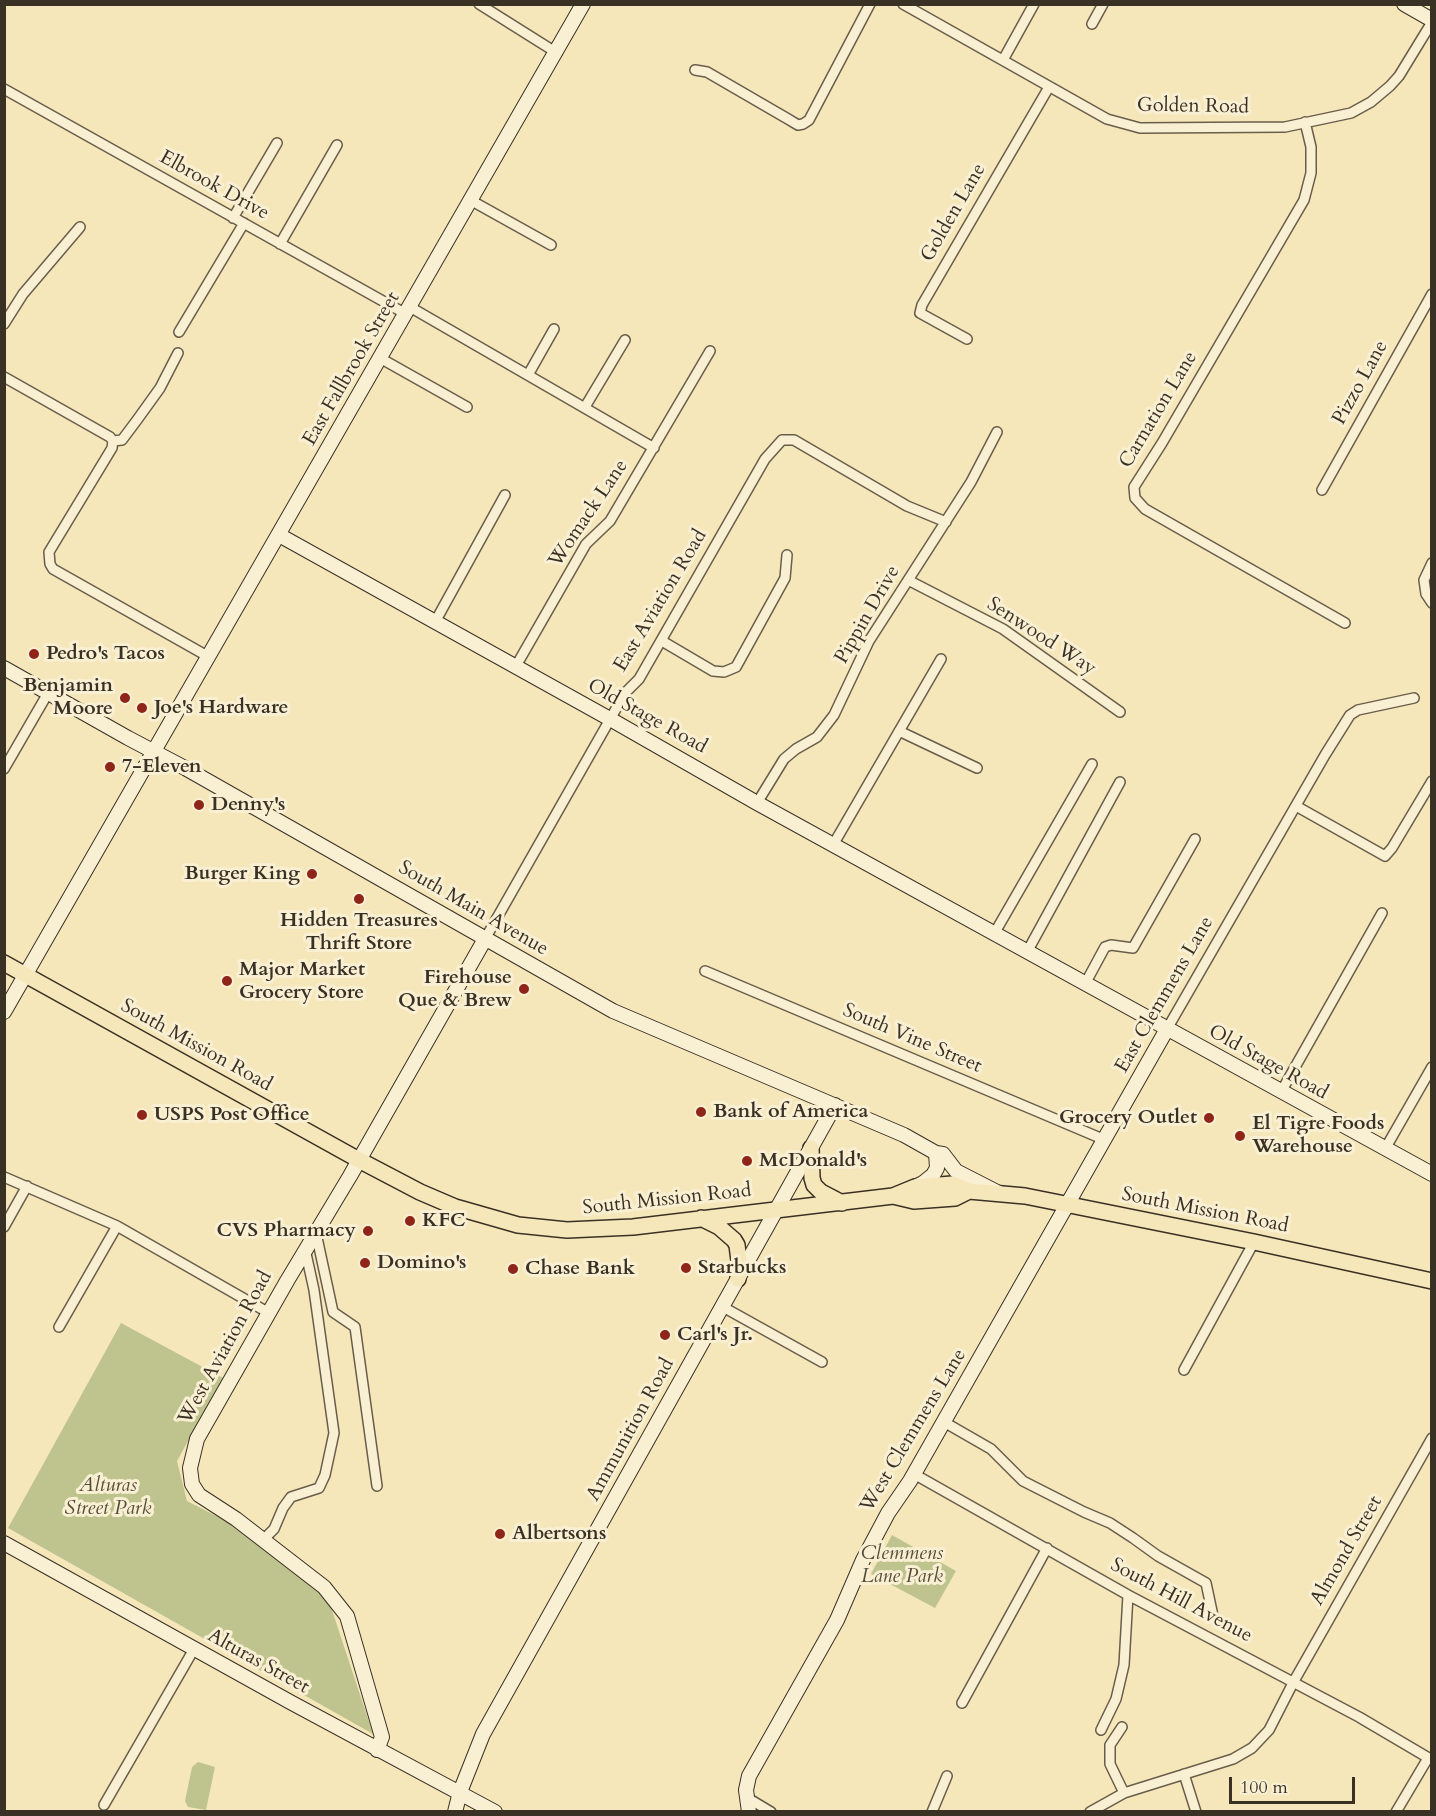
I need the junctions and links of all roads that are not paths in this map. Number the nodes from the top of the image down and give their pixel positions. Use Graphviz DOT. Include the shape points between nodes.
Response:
graph roads {
  1 [pos="479,4"];
  2 [pos="583,4"];
  3 [pos="870,4"];
  4 [pos="903,4"];
  5 [pos="1034,4"];
  6 [pos="1103,4"];
  7 [pos="1404,4"];
  8 [pos="1431,21"];
  9 [pos="1092,24"];
  10 [pos="557,52"];
  11 [pos="1003,60"];
  12 [pos="694,70"];
  13 [pos="1049,87"];
  14 [pos="4,89"];
  15 [pos="1305,122"];
  16 [pos="277,143"];
  17 [pos="337,145"];
  18 [pos="472,201"];
  19 [pos="233,218"];
  20 [pos="244,223"];
  21 [pos="80,227"];
  22 [pos="280,244"];
  23 [pos="551,245"];
  24 [pos="1431,294"];
  25 [pos="408,311"];
  26 [pos="4,324"];
  27 [pos="554,329"];
  28 [pos="179,332"];
  29 [pos="967,339"];
  30 [pos="625,340"];
  31 [pos="710,351"];
  32 [pos="178,353"];
  33 [pos="380,358"];
  34 [pos="528,375"];
  35 [pos="4,377"];
  36 [pos="467,407"];
  37 [pos="585,407"];
  38 [pos="997,432"];
  39 [pos="113,441"];
  40 [pos="654,448"];
  41 [pos="1322,490"];
  42 [pos="505,495"];
  43 [pos="946,522"];
  44 [pos="279,535"];
  45 [pos="787,555"];
  46 [pos="1431,563"];
  47 [pos="908,580"];
  48 [pos="1431,603"];
  49 [pos="435,622"];
  50 [pos="1345,623"];
  51 [pos="662,641"];
  52 [pos="209,657"];
  53 [pos="941,659"];
  54 [pos="516,666"];
  55 [pos="4,668"];
  56 [pos="48,693"];
  57 [pos="1413,698"];
  58 [pos="1120,712"];
  59 [pos="610,718"];
  60 [pos="899,731"];
  61 [pos="155,752"];
  62 [pos="1092,764"];
  63 [pos="977,768"];
  64 [pos="4,769"];
  65 [pos="1431,781"];
  66 [pos="1120,782"];
  67 [pos="757,803"];
  68 [pos="1296,806"];
  69 [pos="1196,839"];
  70 [pos="833,845"];
  71 [pos="1382,913"];
  72 [pos="994,934"];
  73 [pos="484,939"];
  74 [pos="1027,952"];
  75 [pos="4,963"];
  76 [pos="705,971"];
  77 [pos="26,975"];
  78 [pos="1085,984"];
  79 [pos="4,1012"];
  80 [pos="1167,1029"];
  81 [pos="1431,1067"];
  82 [pos="1281,1092"];
  83 [pos="835,1105"];
  84 [pos="1105,1140"];
  85 [pos="811,1148"];
  86 [pos="1385,1149"];
  87 [pos="936,1153"];
  88 [pos="359,1160"];
  89 [pos="1431,1174"];
  90 [pos="4,1177"];
  91 [pos="27,1186"];
  92 [pos="915,1187"];
  93 [pos="969,1191"];
  94 [pos="999,1193"];
  95 [pos="893,1196"];
  96 [pos="842,1203"];
  97 [pos="1068,1205"];
  98 [pos="777,1210"];
  99 [pos="701,1218"];
  100 [pos="117,1226"];
  101 [pos="4,1227"];
  102 [pos="316,1233"];
  103 [pos="1254,1242"];
  104 [pos="306,1249"];
  105 [pos="738,1279"];
  106 [pos="1431,1281"];
  107 [pos="723,1307"];
  108 [pos="269,1313"];
  109 [pos="59,1328"];
  110 [pos="822,1362"];
  111 [pos="1184,1370"];
  112 [pos="944,1422"];
  113 [pos="1431,1438"];
  114 [pos="914,1474"];
  115 [pos="377,1486"];
  116 [pos="263,1540"];
  117 [pos="4,1543"];
  118 [pos="1047,1548"];
  119 [pos="1128,1595"];
  120 [pos="1213,1616"];
  121 [pos="194,1648"];
  122 [pos="1294,1681"];
  123 [pos="962,1703"];
  124 [pos="1122,1726"];
  125 [pos="1101,1730"];
  126 [pos="377,1750"];
  127 [pos="1430,1759"];
  128 [pos="1184,1774"];
  129 [pos="947,1776"];
  130 [pos="460,1792"];
  131 [pos="1124,1793"];
  132 [pos="746,1797"];
  133 [pos="104,1805"];
  134 [pos="455,1812"];
  135 [pos="495,1812"];
  136 [pos="749,1812"];
  137 [pos="771,1812"];
  138 [pos="932,1812"];
  139 [pos="1090,1812"];
  140 [pos="1196,1812"];
  141 [pos="1396,1812"];
  1 -- 10 [label="street"];
  2 -- 10 [label="street, East Fallbrook Street"];
  3 -- 12 [label="street" via="806,123 798,124 707,72"];
  4 -- 11 [label="street, Golden Road"];
  5 -- 11 [label="street"];
  6 -- 9 [label="street"];
  7 -- 8 [label="street"];
  8 -- 15 [label="street, Golden Road" via="1399,75 1371,102 1351,112"];
  10 -- 18 [label="street, East Fallbrook Street"];
  11 -- 13 [label="street, Golden Road"];
  13 -- 15 [label="street, Golden Road" via="1107,119 1140,128 1285,127"];
  13 -- 29 [label="street, Golden Lane" via="922,305 920,313"];
  14 -- 19 [label="street, Elbrook Drive"];
  15 -- 50 [label="street, Carnation Lane" via="1311,172 1304,200 1134,487 1135,498 1145,509"];
  16 -- 19 [label="street"];
  17 -- 22 [label="street"];
  18 -- 23 [label="street"];
  18 -- 25 [label="street, East Fallbrook Street"];
  19 -- 20 [label="street, Elbrook Drive"];
  20 -- 22 [label="street, Elbrook Drive"];
  20 -- 28 [label="street"];
  21 -- 26 [label="street" via="23,294"];
  22 -- 25 [label="street, Elbrook Drive"];
  24 -- 41 [label="street, Pizzo Lane"];
  25 -- 33 [label="street, East Fallbrook Street"];
  25 -- 34 [label="street, Elbrook Drive"];
  27 -- 34 [label="street"];
  30 -- 37 [label="street"];
  31 -- 40 [label="street, Womack Lane"];
  32 -- 39 [label="street" via="137,420 122,440"];
  33 -- 36 [label="street"];
  33 -- 44 [label="street, East Fallbrook Street"];
  34 -- 37 [label="street, Elbrook Drive"];
  35 -- 39 [label="street"];
  37 -- 40 [label="street, Elbrook Drive"];
  38 -- 43 [label="street, Pippin Drive"];
  39 -- 52 [label="street" via="50,552 50,564"];
  40 -- 54 [label="street, Womack Lane" via="610,520 586,544"];
  42 -- 49 [label="street"];
  43 -- 47 [label="street, Pippin Drive"];
  43 -- 51 [label="street, East Aviation Road" via="907,506 794,440 782,440 765,459"];
  44 -- 49 [label="street, Old Stage Road"];
  44 -- 52 [label="street, East Fallbrook Street"];
  45 -- 51 [label="street" via="785,578 736,667 724,672 713,670"];
  46 -- 48 [label="street" via="1424,580"];
  47 -- 58 [label="street, Senwood Way" via="1003,629"];
  47 -- 67 [label="street, Pippin Drive" via="869,641 834,715 817,736 784,759"];
  49 -- 54 [label="street, Old Stage Road"];
  51 -- 59 [label="street, East Aviation Road"];
  52 -- 61 [label="street, East Fallbrook Street"];
  53 -- 60 [label="street"];
  54 -- 59 [label="street, Old Stage Road"];
  55 -- 56 [label="street, South Main Avenue"];
  56 -- 61 [label="street, South Main Avenue"];
  56 -- 64 [label="street"];
  57 -- 68 [label="street, East Clemmens Lane" via="1350,715"];
  59 -- 67 [label="street, Old Stage Road"];
  59 -- 73 [label="street, East Aviation Road"];
  60 -- 63 [label="street"];
  60 -- 70 [label="street"];
  61 -- 73 [label="street, South Main Avenue"];
  61 -- 77 [label="street, East Fallbrook Street"];
  62 -- 72 [label="street"];
  65 -- 68 [label="street" via="1385,856"];
  66 -- 74 [label="street"];
  67 -- 70 [label="street, Old Stage Road"];
  68 -- 80 [label="street, East Clemmens Lane"];
  69 -- 78 [label="street" via="1133,948 1105,947"];
  70 -- 72 [label="street, Old Stage Road"];
  71 -- 82 [label="street"];
  72 -- 74 [label="street, Old Stage Road"];
  73 -- 83 [label="street, South Main Avenue" via="613,1011"];
  73 -- 88 [label="street, West Aviation Road"];
  74 -- 78 [label="street, Old Stage Road"];
  75 -- 77 [label="main road, South Mission Road"];
  76 -- 84 [label="street, South Vine Street"];
  77 -- 79 [label="street, East Fallbrook Street"];
  77 -- 88 [label="main road, South Mission Road"];
  78 -- 80 [label="street, Old Stage Road"];
  80 -- 82 [label="street, Old Stage Road"];
  80 -- 84 [label="street, East Clemmens Lane"];
  81 -- 86 [label="street"];
  82 -- 86 [label="street, Old Stage Road"];
  83 -- 85 [label="street, Ammunition Road"];
  83 -- 87 [label="street, South Main Avenue"];
  84 -- 97 [label="street, East Clemmens Lane"];
  85 -- 96 [label="main road" via="814,1185"];
  85 -- 98 [label="street, Ammunition Road"];
  86 -- 89 [label="street, Old Stage Road"];
  87 -- 92 [label="street" via="934,1174"];
  87 -- 94 [label="street, South Main Avenue" via="943,1154 956,1172"];
  88 -- 99 [label="main road, South Mission Road" via="455,1207 518,1225 597,1229"];
  88 -- 102 [label="street, West Aviation Road"];
  90 -- 91 [label="street"];
  91 -- 100 [label="street"];
  91 -- 101 [label="street"];
  92 -- 93 [label="main road, South Mission Road" via="952,1184"];
  92 -- 95 [label="main road, South Mission Road"];
  93 -- 94 [label="main road, South Mission Road"];
  93 -- 95 [label="main road, South Mission Road" via="955,1198 914,1201"];
  94 -- 97 [label="main road, South Mission Road"];
  95 -- 96 [label="main road, South Mission Road"];
  96 -- 98 [label="main road, South Mission Road"];
  97 -- 103 [label="main road, South Mission Road"];
  97 -- 112 [label="street, West Clemmens Lane"];
  98 -- 99 [label="main road, South Mission Road"];
  98 -- 105 [label="street, Ammunition Road"];
  99 -- 105 [label="main road" via="734,1240"];
  100 -- 108 [label="street"];
  100 -- 109 [label="street"];
  102 -- 104 [label="street, West Aviation Road"];
  102 -- 115 [label="street" via="333,1312 355,1327"];
  103 -- 106 [label="main road, South Mission Road"];
  103 -- 111 [label="street"];
  104 -- 108 [label="street, West Aviation Road"];
  104 -- 116 [label="street" via="334,1433 326,1475 319,1488 291,1497 274,1529"];
  105 -- 107 [label="street, Ammunition Road"];
  107 -- 110 [label="street"];
  107 -- 130 [label="street, Ammunition Road" via="483,1734"];
  108 -- 116 [label="street, West Aviation Road" via="197,1439 190,1468 192,1484 199,1495"];
  112 -- 114 [label="street, West Clemmens Lane"];
  112 -- 120 [label="street" via="991,1449 1023,1481 1110,1523 1206,1583"];
  113 -- 122 [label="street, Almond Street"];
  114 -- 118 [label="street, South Hill Avenue"];
  114 -- 132 [label="street, West Clemmens Lane" via="888,1512 837,1620 749,1776"];
  116 -- 126 [label="street, West Aviation Road" via="324,1587 347,1616 382,1737"];
  117 -- 121 [label="street, Alturas Street"];
  118 -- 119 [label="street, South Hill Avenue"];
  118 -- 123 [label="street"];
  119 -- 122 [label="street, South Hill Avenue"];
  119 -- 125 [label="street" via="1124,1665 1116,1700"];
  121 -- 126 [label="street, Alturas Street"];
  121 -- 133 [label="street"];
  122 -- 127 [label="street, South Hill Avenue"];
  122 -- 128 [label="street, Almond Street" via="1269,1730 1252,1748 1233,1759"];
  124 -- 131 [label="street" via="1110,1745 1110,1764"];
  126 -- 130 [label="street, Alturas Street"];
  127 -- 141 [label="street"];
  128 -- 131 [label="street, Almond Street"];
  128 -- 140 [label="street"];
  129 -- 138 [label="street"];
  130 -- 134 [label="street, Ammunition Road"];
  130 -- 135 [label="street, Alturas Street"];
  131 -- 139 [label="street, Almond Street"];
  132 -- 136 [label="street, West Clemmens Lane"];
  132 -- 137 [label="street"];
}
